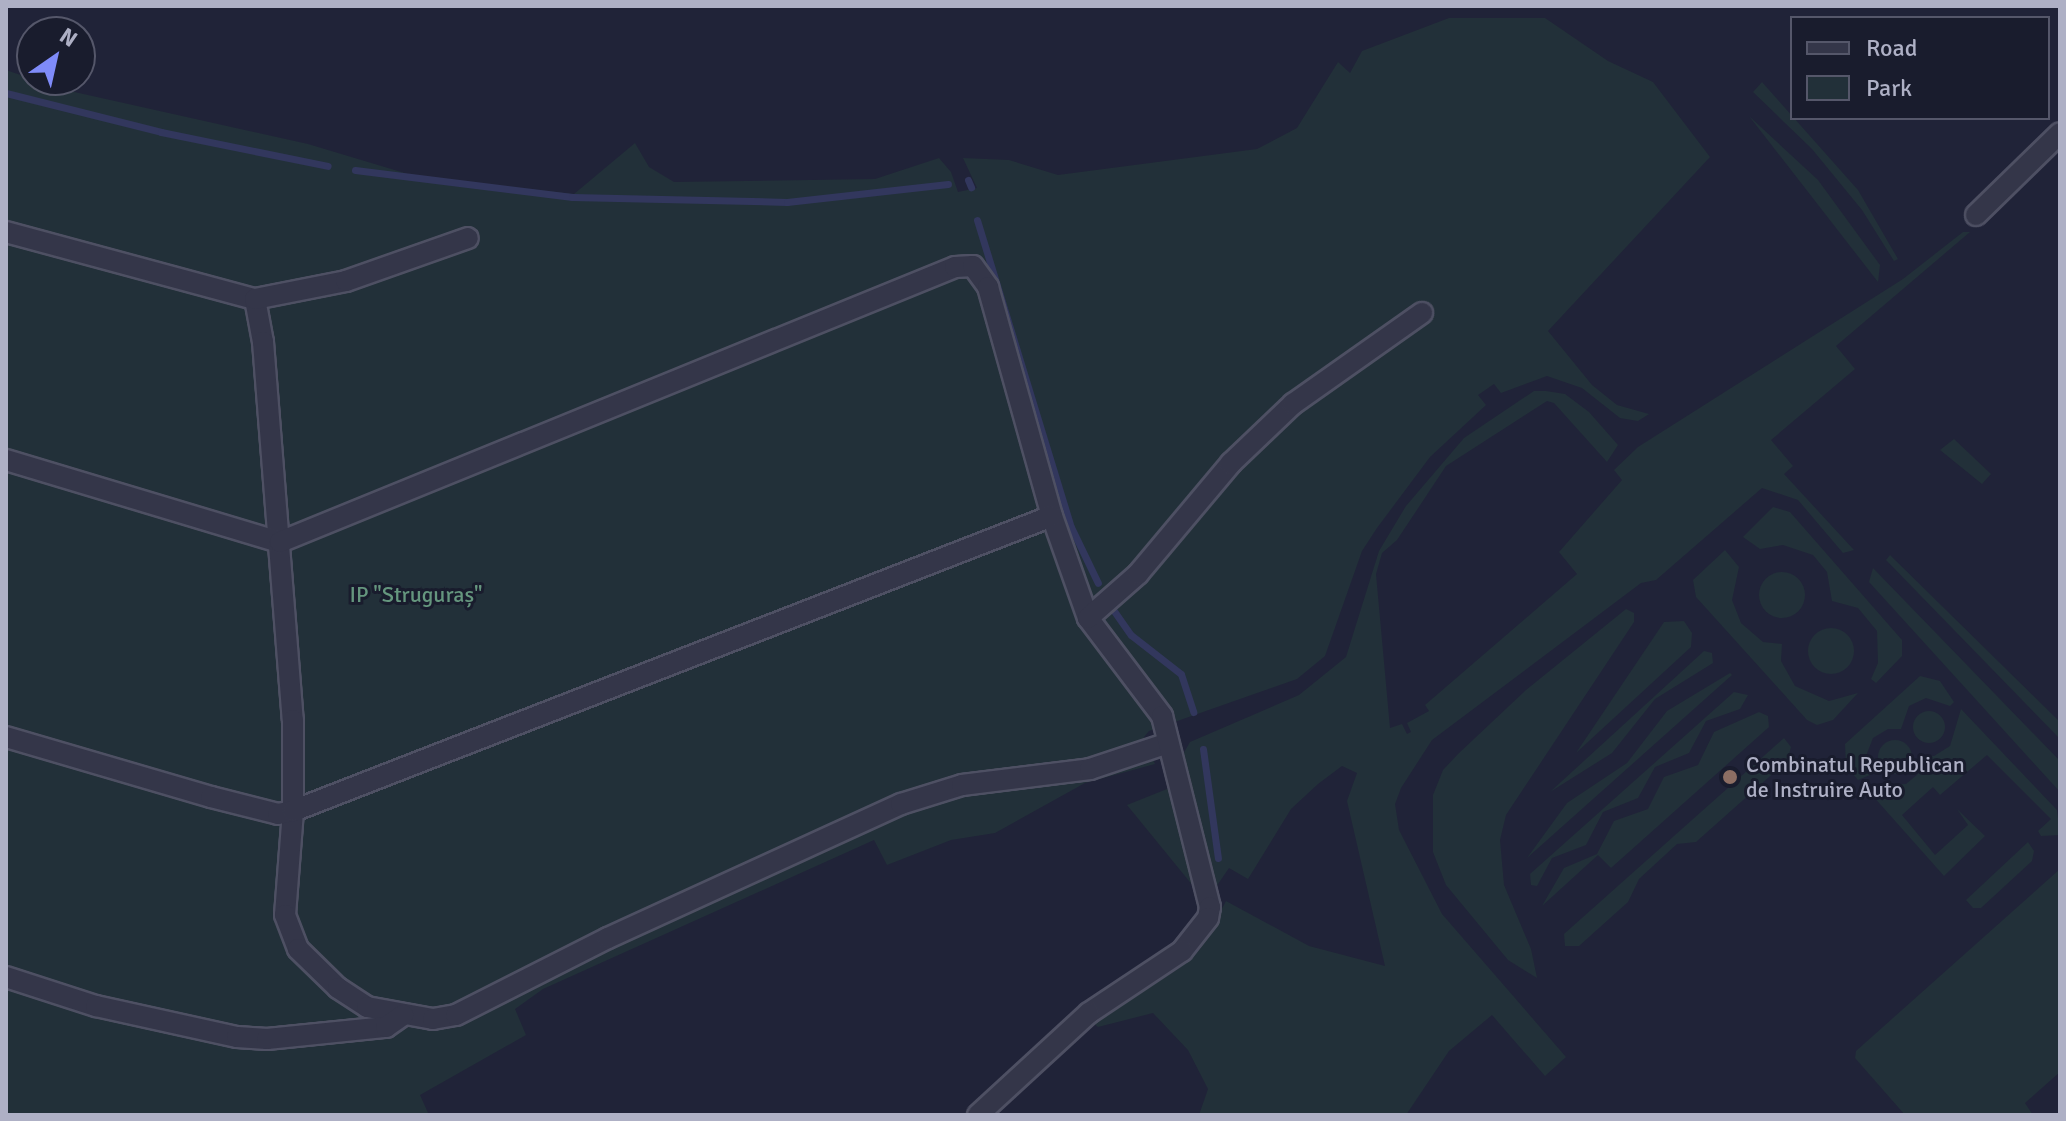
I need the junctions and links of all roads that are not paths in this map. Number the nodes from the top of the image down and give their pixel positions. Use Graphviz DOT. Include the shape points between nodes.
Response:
graph roads {
  1 [pos="2060,133"];
  2 [pos="1976,215"];
  3 [pos="6,232"];
  4 [pos="468,238"];
  5 [pos="255,299"];
  6 [pos="1422,313"];
  7 [pos="6,460"];
  8 [pos="1052,516"];
  9 [pos="280,542"];
  10 [pos="1088,618"];
  11 [pos="6,737"];
  12 [pos="1168,743"];
  13 [pos="293,811"];
  14 [pos="6,977"];
  15 [pos="403,1015"];
  16 [pos="978,1115"];
  1 -- 2 [label="street"];
  3 -- 5 [label="street"];
  4 -- 5 [label="street" via="346,281"];
  5 -- 9 [label="street"];
  6 -- 10 [label="street" via="1293,404 1231,463 1138,574"];
  7 -- 9 [label="street"];
  8 -- 9 [label="street" via="988,287 973,266 955,267"];
  8 -- 10 [label="street"];
  8 -- 13 [label="street"];
  9 -- 13 [label="street"];
  10 -- 12 [label="street" via="1162,716"];
  11 -- 13 [label="street" via="211,797 278,814"];
  12 -- 15 [label="street" via="1090,769 932,793 621,931 477,1007 433,1019"];
  12 -- 16 [label="street" via="1201,856 1208,918 1182,951 1089,1013"];
  13 -- 15 [label="street" via="285,915 298,949 338,988 367,1007"];
  14 -- 15 [label="street" via="96,1006 237,1037 267,1039 386,1027"];
}
